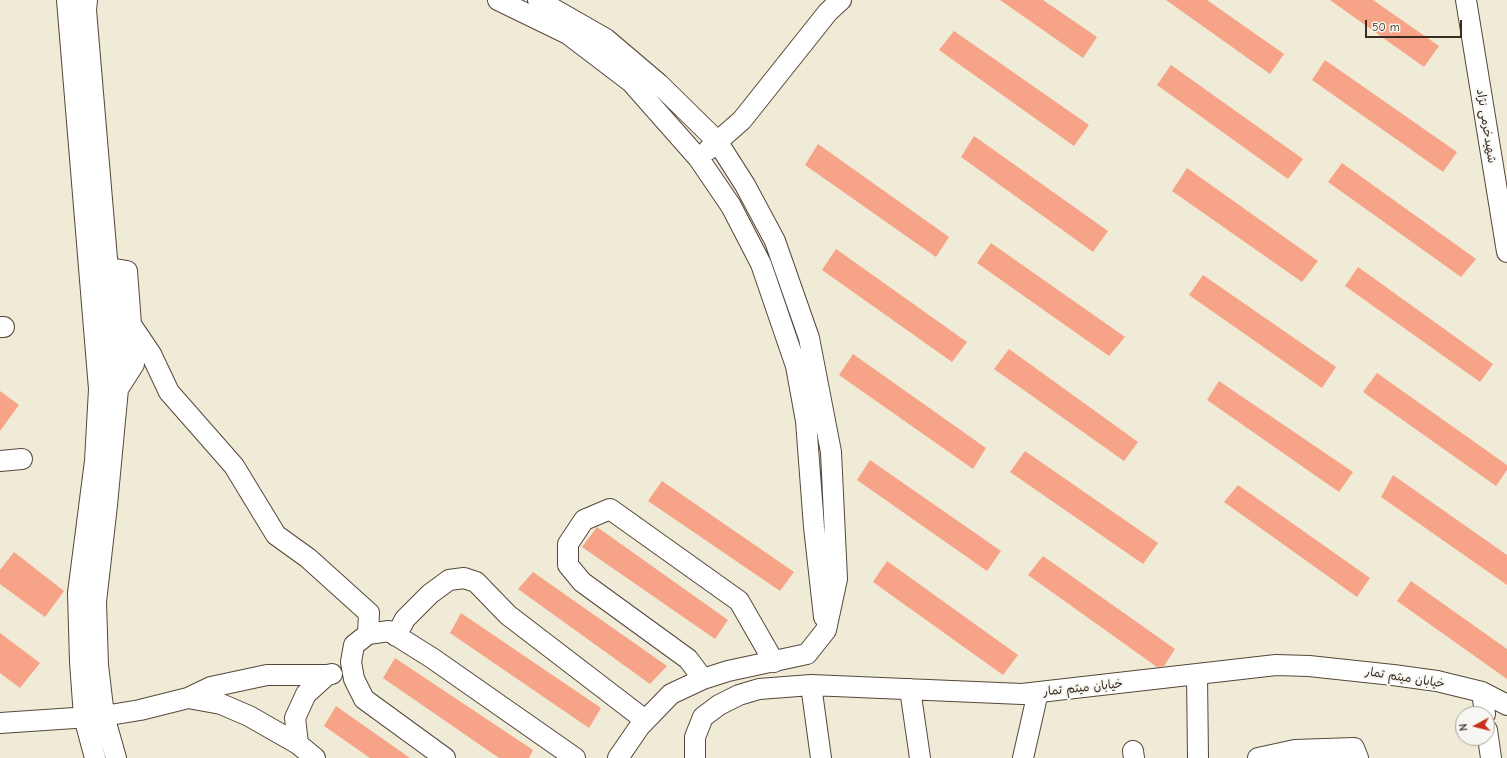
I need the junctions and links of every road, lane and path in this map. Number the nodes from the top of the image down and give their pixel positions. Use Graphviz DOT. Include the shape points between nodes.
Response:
graph roads {
  1 [pos="67,0"];
  2 [pos="87,0"];
  3 [pos="498,0"];
  4 [pos="538,0"];
  5 [pos="840,0"];
  6 [pos="1466,0"];
  7 [pos="717,141"];
  8 [pos="699,159"];
  9 [pos="1507,252"];
  10 [pos="100,269"];
  11 [pos="132,326"];
  12 [pos="108,389"];
  13 [pos="22,459"];
  14 [pos="0,461"];
  15 [pos="826,630"];
  16 [pos="368,634"];
  17 [pos="396,636"];
  18 [pos="774,662"];
  19 [pos="352,671"];
  20 [pos="1197,674"];
  21 [pos="326,675"];
  22 [pos="703,679"];
  23 [pos="811,685"];
  24 [pos="910,689"];
  25 [pos="1038,692"];
  26 [pos="1482,692"];
  27 [pos="188,698"];
  28 [pos="1507,705"];
  29 [pos="1484,706"];
  30 [pos="104,716"];
  31 [pos="84,717"];
  32 [pos="645,720"];
  33 [pos="0,723"];
  34 [pos="298,744"];
  35 [pos="1489,746"];
  36 [pos="95,758"];
  37 [pos="116,758"];
  38 [pos="315,758"];
  39 [pos="445,758"];
  40 [pos="575,758"];
  41 [pos="618,758"];
  42 [pos="694,758"];
  43 [pos="821,758"];
  44 [pos="920,758"];
  45 [pos="1023,758"];
  46 [pos="1198,758"];
  47 [pos="1258,758"];
  48 [pos="1358,758"];
  49 [pos="1490,758"];
  1 -- 10 [label="street"];
  2 -- 10 [label="street"];
  3 -- 8 [label="street" via="568,34 631,82"];
  4 -- 7 [label="street" via="606,39 660,84"];
  5 -- 7 [label="street" via="742,120"];
  6 -- 9 [label="street, شهیدخرمی نژاد"];
  7 -- 8 [label="street"];
  7 -- 15 [label="street" via="745,185 775,241 809,338 831,452 837,579"];
  8 -- 15 [label="street" via="731,206 761,264 796,366 806,421 819,581"];
  10 -- 11 [label="street" via="127,271"];
  10 -- 12 [label="street"];
  11 -- 12 [label="street" via="134,364"];
  11 -- 16 [label="street" via="151,354 168,392 234,466 276,535 308,558 369,613"];
  12 -- 30 [label="street" via="107,505 96,602 98,666"];
  12 -- 31 [label="street" via="95,461 78,593"];
  13 -- 14 [label="street"];
  15 -- 18 [label="street" via="807,654"];
  16 -- 17 [label="street" via="389,631"];
  16 -- 19 [label="street" via="354,645"];
  17 -- 32 [label="street" via="406,619 430,594 449,580 464,578 476,582 508,615"];
  17 -- 40 [label="street" via="432,658"];
  18 -- 22 [label="street"];
  18 -- 22 [label="street" via="739,601 610,509 584,520 568,544 568,565 582,582 688,659"];
  19 -- 21 [label="street"];
  19 -- 39 [label="street" via="364,699"];
  20 -- 25 [label="street, خیابان میثم تمار"];
  20 -- 26 [label="street, خیابان میثم تمار" via="1276,666 1309,666 1393,675"];
  20 -- 46 [label="street"];
  21 -- 27 [label="street" via="267,675 211,688"];
  21 -- 34 [label="street" via="306,694 295,718"];
  22 -- 32 [label="street" via="671,694"];
  23 -- 24 [label="street, خیابان میثم تمار"];
  23 -- 42 [label="street, خیابان میثم تمار" via="758,689 739,695 719,706 703,717 695,738"];
  23 -- 43 [label="street"];
  24 -- 25 [label="street, خیابان میثم تمار" via="1022,694"];
  24 -- 44 [label="street"];
  25 -- 45 [label="street"];
  26 -- 28 [label="street, خیابان میثم تمار"];
  26 -- 29 [label="street"];
  27 -- 30 [label="street"];
  27 -- 34 [label="street" via="221,704 249,716"];
  30 -- 31 [label="street"];
  30 -- 37 [label="street"];
  31 -- 33 [label="street"];
  31 -- 36 [label="street"];
  32 -- 41 [label="street"];
  34 -- 38 [label="street"];
  35 -- 49 [label="street"];
  47 -- 48 [label="street" via="1295,750 1354,748"];
}
